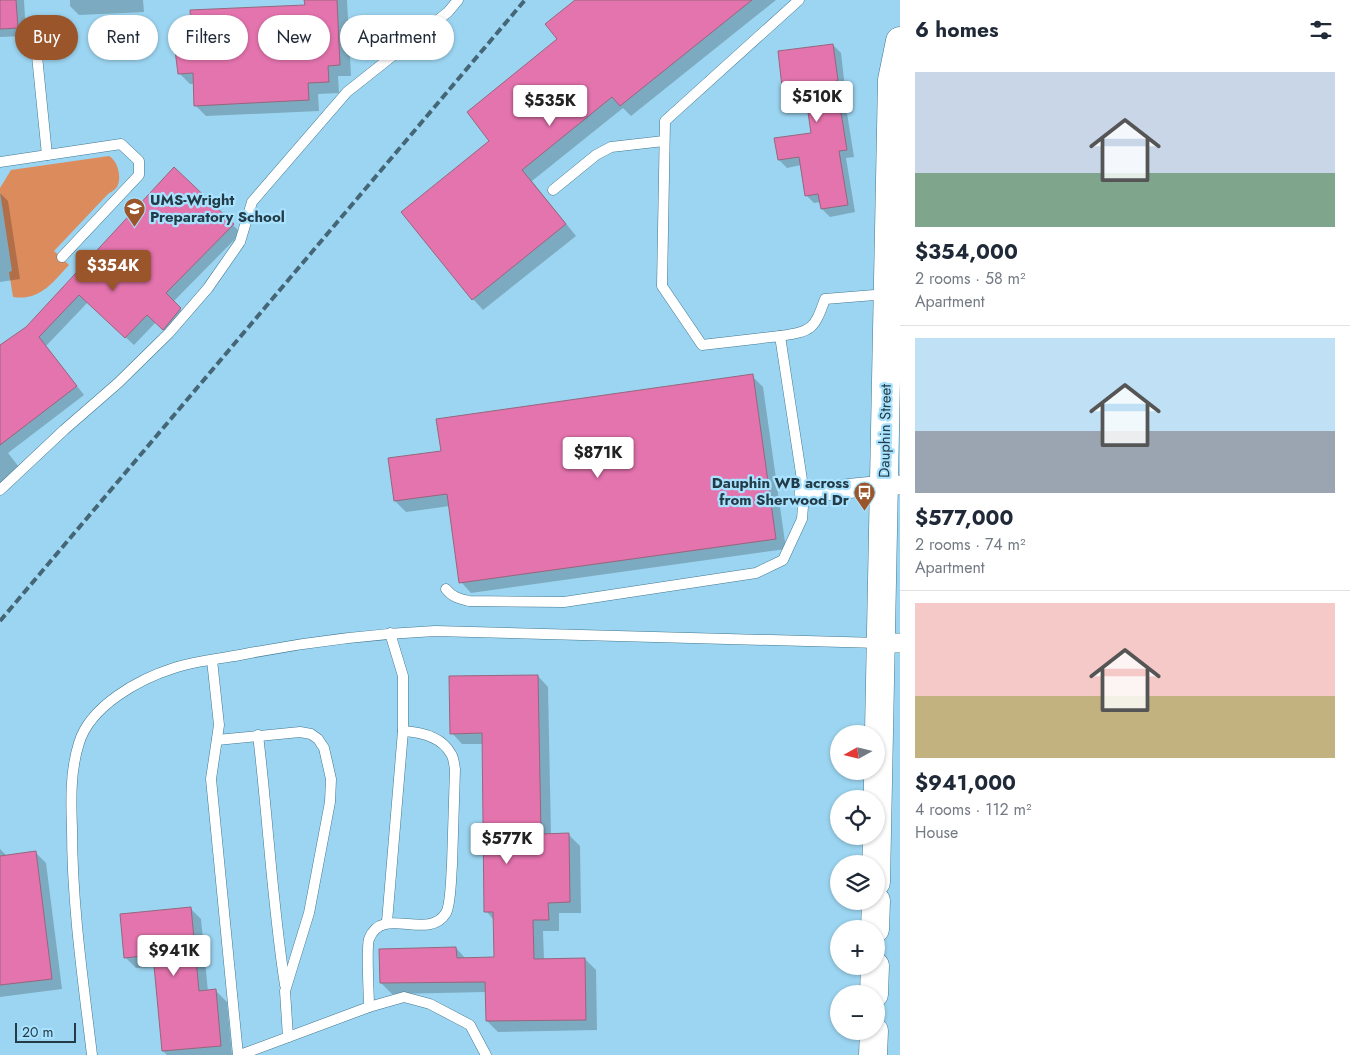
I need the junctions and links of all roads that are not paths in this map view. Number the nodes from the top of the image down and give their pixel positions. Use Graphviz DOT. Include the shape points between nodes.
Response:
graph roads {
  1 [pos="458,0"];
  2 [pos="799,0"];
  3 [pos="900,41"];
  4 [pos="37,60"];
  5 [pos="664,141"];
  6 [pos="47,155"];
  7 [pos="0,162"];
  8 [pos="553,190"];
  9 [pos="62,258"];
  10 [pos="887,294"];
  11 [pos="780,336"];
  12 [pos="892,485"];
  13 [pos="0,490"];
  14 [pos="804,492"];
  15 [pos="446,589"];
  16 [pos="390,634"];
  17 [pos="890,643"];
  18 [pos="212,660"];
  19 [pos="403,731"];
  20 [pos="258,735"];
  21 [pos="217,740"];
  22 [pos="878,855"];
  23 [pos="386,922"];
  24 [pos="286,991"];
  25 [pos="370,1007"];
  26 [pos="288,1038"];
  27 [pos="874,1040"];
  28 [pos="92,1055"];
  29 [pos="239,1055"];
  30 [pos="486,1055"];
  31 [pos="874,1055"];
  1 -- 13 [label="lane" via="348,92 252,202 240,242 208,288 169,333"];
  2 -- 5 [label="lane" via="664,121"];
  3 -- 10 [label="main road, Dauphin Street" via="892,80"];
  4 -- 6 [label="lane"];
  5 -- 8 [label="lane" via="611,147 596,154"];
  5 -- 11 [label="lane" via="662,286 702,345"];
  6 -- 7 [label="lane"];
  6 -- 9 [label="lane" via="121,144 139,161 139,176"];
  10 -- 11 [label="lane" via="825,300 818,321 806,332"];
  10 -- 12 [label="main road, Dauphin Street"];
  11 -- 14 [label="lane"];
  12 -- 14 [label="street"];
  12 -- 17 [label="main road, Dauphin Street"];
  14 -- 15 [label="lane" via="802,519 783,560 756,573 564,602 469,601 458,599"];
  16 -- 17 [label="lane" via="435,632"];
  16 -- 18 [label="lane" via="284,646"];
  16 -- 19 [label="lane" via="403,676"];
  17 -- 22 [label="main road, Dauphin Street"];
  18 -- 21 [label="lane" via="219,724"];
  18 -- 28 [label="lane" via="174,668 142,681 108,703 92,719 79,742 71,786 72,876"];
  19 -- 23 [label="lane"];
  19 -- 23 [label="lane" via="434,738 452,755 455,769 450,892 446,913 438,921 430,924"];
  20 -- 21 [label="lane"];
  20 -- 24 [label="lane" via="279,950"];
  20 -- 24 [label="lane" via="311,734 324,748 331,779 329,812 309,913"];
  21 -- 29 [label="lane" via="211,779"];
  23 -- 25 [label="lane" via="374,930 368,940"];
  24 -- 26 [label="lane"];
  25 -- 26 [label="lane"];
  25 -- 30 [label="lane" via="404,997 430,1004 470,1025"];
  26 -- 29 [label="lane"];
  27 -- 31 [label="main road"];
}
